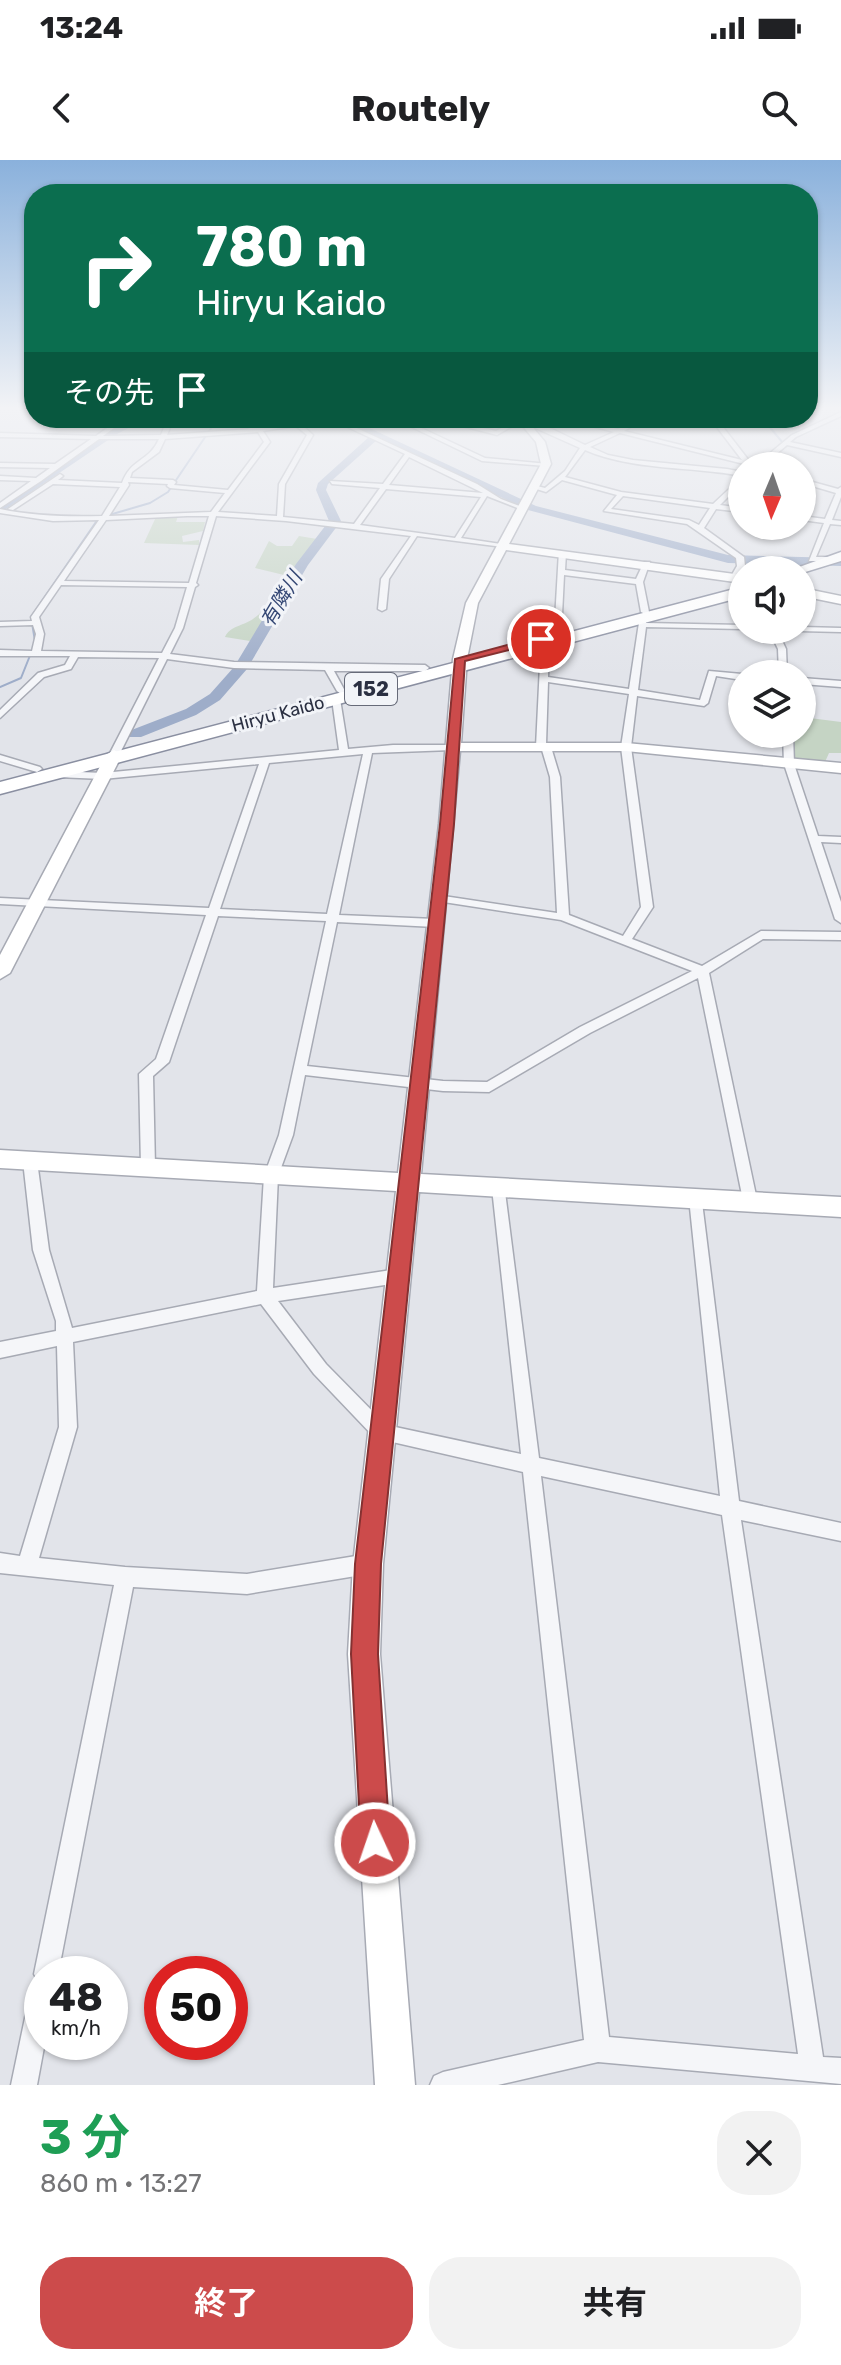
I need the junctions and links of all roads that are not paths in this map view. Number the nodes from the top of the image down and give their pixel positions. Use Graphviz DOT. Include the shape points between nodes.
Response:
graph roads {
  1 [pos="21,496"];
  2 [pos="30,496"];
  3 [pos="117,496"];
  4 [pos="228,496"];
  5 [pos="281,496"];
  6 [pos="377,496"];
  7 [pos="487,496"];
  8 [pos="491,496"];
  9 [pos="528,496"];
  10 [pos="619,496"];
  11 [pos="635,496"];
  12 [pos="724,496"];
  13 [pos="838,496"];
  14 [pos="523,505"];
  15 [pos="715,506"];
  16 [pos="728,508"];
  17 [pos="2,513"];
  18 [pos="213,514"];
  19 [pos="103,517"];
  20 [pos="280,519"];
  21 [pos="816,520"];
  22 [pos="827,521"];
  23 [pos="841,523"];
  24 [pos="357,525"];
  25 [pos="700,529"];
  26 [pos="416,533"];
  27 [pos="457,540"];
  28 [pos="501,546"];
  29 [pos="562,553"];
  30 [pos="735,556"];
  31 [pos="647,564"];
  32 [pos="826,565"];
  33 [pos="561,572"];
  34 [pos="728,581"];
  35 [pos="639,582"];
  36 [pos="57,583"];
  37 [pos="194,585"];
  38 [pos="728,588"];
  39 [pos="816,595"];
  40 [pos="841,600"];
  41 [pos="382,609"];
  42 [pos="644,618"];
  43 [pos="32,623"];
  44 [pos="0,624"];
  45 [pos="728,626"];
  46 [pos="816,629"];
  47 [pos="841,630"];
  48 [pos="551,640"];
  49 [pos="0,653"];
  50 [pos="33,653"];
  51 [pos="75,654"];
  52 [pos="166,657"];
  53 [pos="461,662"];
  54 [pos="328,668"];
  55 [pos="425,668"];
  56 [pos="728,675"];
  57 [pos="543,679"];
  58 [pos="816,682"];
  59 [pos="841,684"];
  60 [pos="635,689"];
  61 [pos="339,695"];
  62 [pos="0,715"];
  63 [pos="452,747"];
  64 [pos="543,747"];
  65 [pos="626,747"];
  66 [pos="788,748"];
  67 [pos="368,751"];
  68 [pos="116,752"];
  69 [pos="344,753"];
  70 [pos="0,758"];
  71 [pos="265,759"];
  72 [pos="789,764"];
  73 [pos="841,768"];
  74 [pos="44,771"];
  75 [pos="103,776"];
  76 [pos="0,779"];
  77 [pos="0,788"];
  78 [pos="815,839"];
  79 [pos="841,840"];
  80 [pos="437,898"];
  81 [pos="0,901"];
  82 [pos="37,903"];
  83 [pos="213,912"];
  84 [pos="563,917"];
  85 [pos="332,918"];
  86 [pos="841,919"];
  87 [pos="435,923"];
  88 [pos="841,936"];
  89 [pos="625,941"];
  90 [pos="703,971"];
  91 [pos="0,973"];
  92 [pos="300,1070"];
  93 [pos="418,1083"];
  94 [pos="0,1159"];
  95 [pos="30,1161"];
  96 [pos="148,1167"];
  97 [pos="271,1176"];
  98 [pos="407,1184"];
  99 [pos="499,1188"];
  100 [pos="696,1198"];
  101 [pos="750,1200"];
  102 [pos="841,1207"];
  103 [pos="398,1276"];
  104 [pos="265,1296"];
  105 [pos="65,1337"];
  106 [pos="0,1350"];
  107 [pos="381,1432"];
  108 [pos="531,1464"];
  109 [pos="730,1506"];
  110 [pos="841,1532"];
  111 [pos="0,1563"];
  112 [pos="368,1564"];
  113 [pos="27,1565"];
  114 [pos="125,1577"];
  115 [pos="50,1956"];
  116 [pos="598,2049"];
  117 [pos="29,2060"];
  118 [pos="812,2067"];
  119 [pos="841,2071"];
  120 [pos="24,2085"];
  121 [pos="395,2085"];
  122 [pos="443,2085"];
  1 -- 17 [label="street"];
  2 -- 17 [label="street"];
  3 -- 19 [label="street"];
  4 -- 18 [label="street"];
  5 -- 20 [label="street"];
  6 -- 24 [label="street"];
  7 -- 27 [label="street"];
  8 -- 14 [label="street"];
  9 -- 14 [label="main road"];
  10 -- 25 [label="street" via="606,510 689,522"];
  11 -- 15 [label="street"];
  12 -- 15 [label="street"];
  13 -- 22 [label="street"];
  14 -- 28 [label="main road"];
  15 -- 16 [label="street"];
  15 -- 25 [label="street"];
  17 -- 19 [label="street"];
  18 -- 19 [label="street"];
  18 -- 20 [label="street"];
  18 -- 37 [label="street"];
  19 -- 36 [label="street"];
  20 -- 24 [label="street"];
  21 -- 22 [label="street"];
  22 -- 23 [label="street"];
  22 -- 32 [label="street" via="812,559"];
  24 -- 26 [label="street"];
  25 -- 30 [label="street"];
  26 -- 27 [label="street"];
  26 -- 41 [label="street" via="385,579"];
  27 -- 28 [label="street"];
  28 -- 29 [label="main road"];
  28 -- 53 [label="main road" via="472,603"];
  29 -- 31 [label="main road"];
  29 -- 33 [label="street"];
  31 -- 34 [label="main road"];
  31 -- 35 [label="street"];
  33 -- 35 [label="street"];
  33 -- 48 [label="street"];
  35 -- 42 [label="street"];
  36 -- 37 [label="street"];
  36 -- 43 [label="street"];
  37 -- 52 [label="street"];
  38 -- 42 [label="highway, Hiryu Kaido / 152"];
  39 -- 40 [label="main road"];
  42 -- 45 [label="street"];
  42 -- 48 [label="highway, Hiryu Kaido / 152"];
  42 -- 60 [label="street"];
  43 -- 44 [label="street"];
  43 -- 50 [label="street" via="40,634"];
  46 -- 47 [label="street"];
  48 -- 53 [label="highway, Hiryu Kaido / 152"];
  48 -- 57 [label="street"];
  49 -- 50 [label="street"];
  50 -- 51 [label="street"];
  51 -- 52 [label="street"];
  51 -- 62 [label="street" via="68,667 41,675"];
  52 -- 54 [label="street"];
  52 -- 68 [label="street"];
  53 -- 55 [label="highway, Hiryu Kaido / 152"];
  53 -- 61 [label="highway, Hiryu Kaido / 152"];
  53 -- 63 [label="main road"];
  54 -- 55 [label="street"];
  54 -- 61 [label="street"];
  55 -- 61 [label="highway, Hiryu Kaido / 152"];
  56 -- 60 [label="street" via="712,673 704,703"];
  57 -- 60 [label="street"];
  57 -- 64 [label="street"];
  58 -- 59 [label="street"];
  60 -- 65 [label="street"];
  61 -- 68 [label="highway, Hiryu Kaido / 152"];
  61 -- 69 [label="street"];
  63 -- 64 [label="main road"];
  63 -- 67 [label="street"];
  63 -- 80 [label="main road"];
  64 -- 65 [label="main road"];
  64 -- 84 [label="street" via="555,777"];
  65 -- 72 [label="main road"];
  65 -- 89 [label="street" via="647,907"];
  66 -- 72 [label="street"];
  67 -- 69 [label="street"];
  67 -- 85 [label="street"];
  68 -- 74 [label="highway, Hiryu Kaido / 152"];
  68 -- 75 [label="main road"];
  69 -- 71 [label="street"];
  70 -- 74 [label="street"];
  71 -- 75 [label="street"];
  71 -- 83 [label="street"];
  72 -- 73 [label="main road"];
  72 -- 78 [label="street"];
  74 -- 75 [label="street"];
  74 -- 76 [label="highway, Hiryu Kaido / 152"];
  74 -- 77 [label="highway, Hiryu Kaido / 152"];
  75 -- 82 [label="main road"];
  78 -- 79 [label="street"];
  78 -- 86 [label="street"];
  80 -- 84 [label="street"];
  80 -- 87 [label="main road"];
  81 -- 82 [label="street"];
  82 -- 83 [label="street"];
  82 -- 91 [label="main road"];
  83 -- 85 [label="street"];
  83 -- 96 [label="street" via="162,1062 146,1074"];
  84 -- 89 [label="street"];
  85 -- 87 [label="street"];
  85 -- 92 [label="street"];
  87 -- 93 [label="main road"];
  88 -- 90 [label="street" via="769,933"];
  89 -- 90 [label="street"];
  90 -- 93 [label="street" via="585,1030 489,1087"];
  90 -- 101 [label="street"];
  92 -- 93 [label="street"];
  92 -- 97 [label="street"];
  93 -- 98 [label="main road"];
  94 -- 95 [label="main road"];
  95 -- 96 [label="main road"];
  95 -- 105 [label="street" via="41,1250"];
  96 -- 97 [label="main road"];
  97 -- 98 [label="main road"];
  97 -- 104 [label="street"];
  98 -- 99 [label="main road"];
  98 -- 103 [label="main road"];
  99 -- 100 [label="main road"];
  99 -- 108 [label="street"];
  100 -- 101 [label="main road"];
  100 -- 109 [label="street"];
  101 -- 102 [label="main road"];
  103 -- 104 [label="street"];
  103 -- 107 [label="main road"];
  104 -- 105 [label="street"];
  104 -- 107 [label="street" via="320,1369"];
  105 -- 106 [label="street"];
  105 -- 113 [label="street" via="68,1427"];
  107 -- 108 [label="street"];
  107 -- 112 [label="main road"];
  108 -- 109 [label="street"];
  108 -- 116 [label="street"];
  109 -- 110 [label="street"];
  109 -- 118 [label="street"];
  111 -- 113 [label="street"];
  112 -- 114 [label="street" via="247,1584"];
  112 -- 121 [label="main road" via="364,1654"];
  113 -- 114 [label="street"];
  114 -- 115 [label="street"];
  116 -- 118 [label="street"];
  116 -- 122 [label="street"];
  117 -- 120 [label="street"];
  118 -- 119 [label="street"];
}
